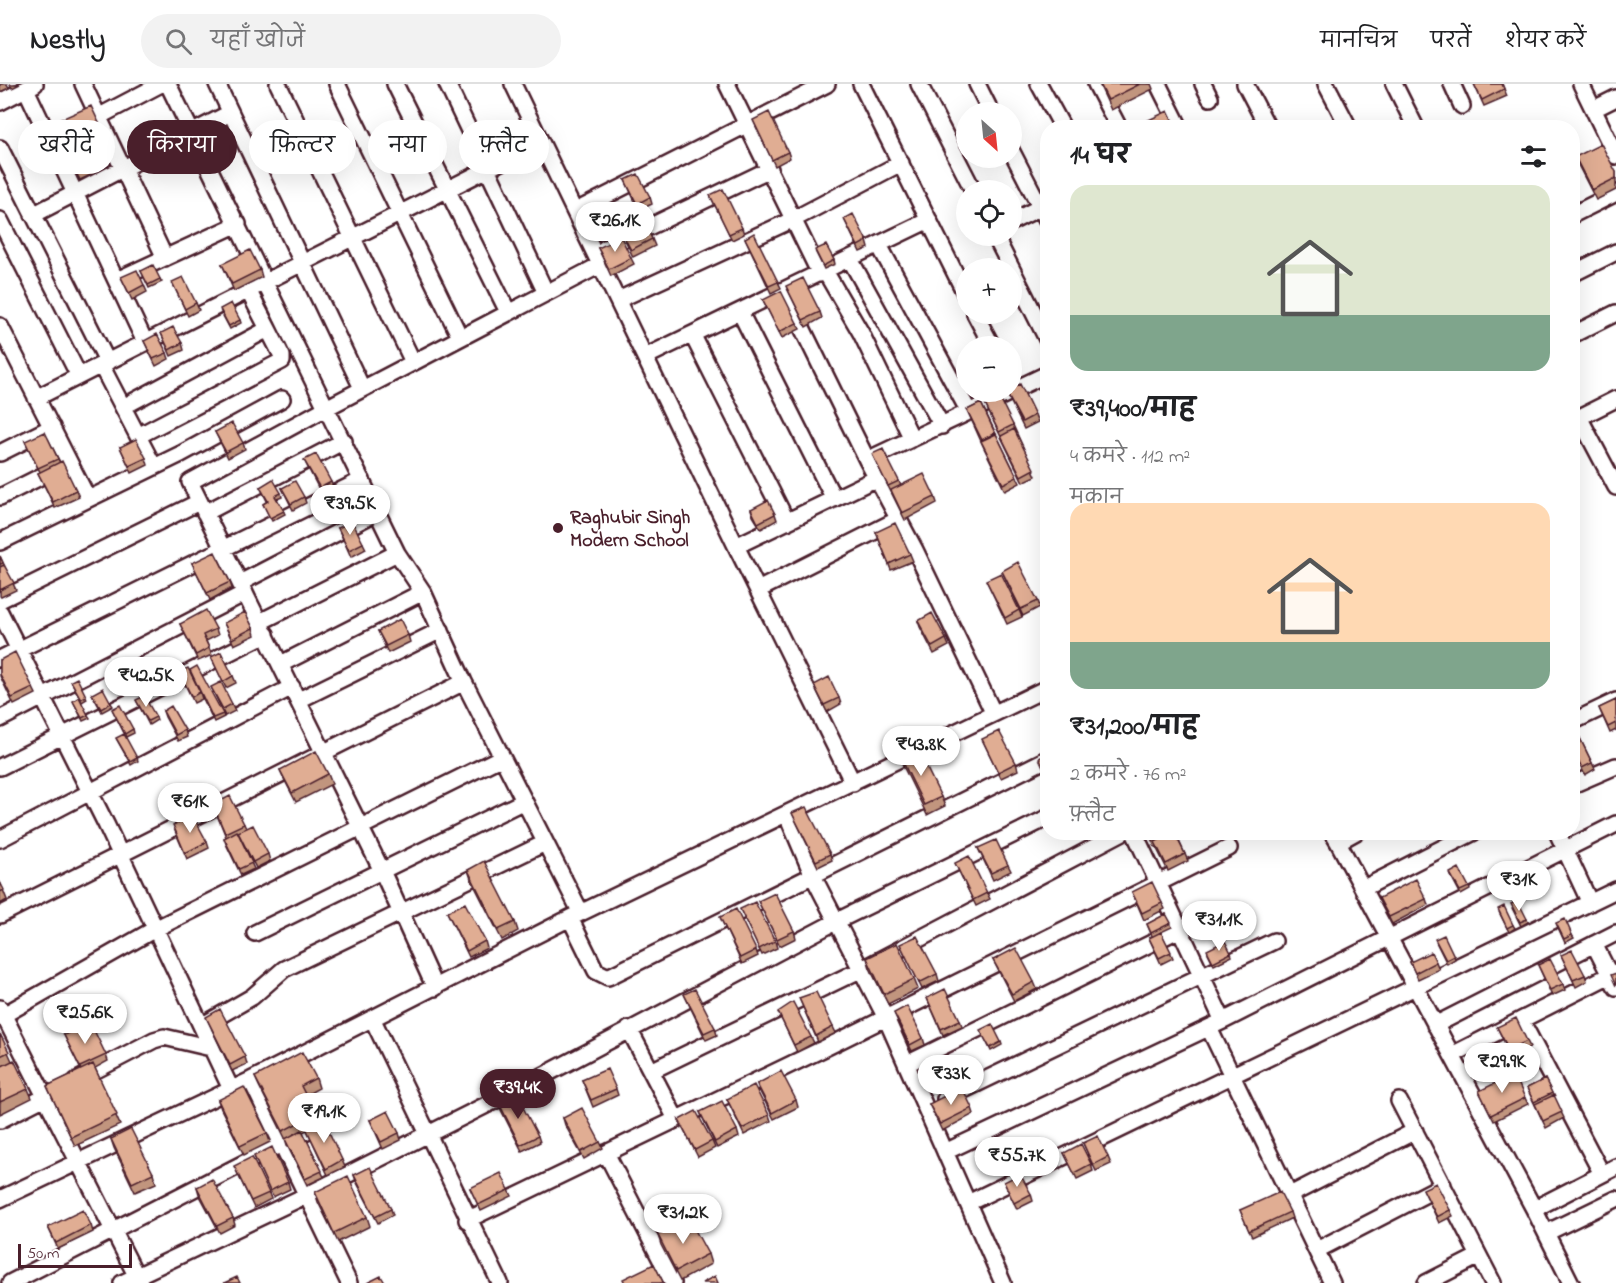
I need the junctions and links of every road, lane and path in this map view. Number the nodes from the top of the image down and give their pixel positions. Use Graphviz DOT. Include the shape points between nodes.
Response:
graph roads {
  1 [pos="82,84"];
  2 [pos="161,84"];
  3 [pos="168,84"];
  4 [pos="217,84"];
  5 [pos="278,84"];
  6 [pos="337,84"];
  7 [pos="395,84"];
  8 [pos="447,84"];
  9 [pos="513,84"];
  10 [pos="727,84"];
  11 [pos="827,84"];
  12 [pos="861,84"];
  13 [pos="919,84"];
  14 [pos="977,84"];
  15 [pos="1040,84"];
  16 [pos="1096,84"];
  17 [pos="1158,84"];
  18 [pos="1203,84"];
  19 [pos="1245,84"];
  20 [pos="1326,84"];
  21 [pos="1394,84"];
  22 [pos="1452,84"];
  23 [pos="1581,84"];
  24 [pos="31,86"];
  25 [pos="1210,98"];
  26 [pos="1616,98"];
  27 [pos="0,102"];
  28 [pos="987,102"];
  29 [pos="1462,106"];
  30 [pos="1594,109"];
  31 [pos="230,113"];
  32 [pos="98,117"];
  33 [pos="186,120"];
  34 [pos="217,120"];
  35 [pos="465,120"];
  36 [pos="531,120"];
  37 [pos="1059,120"];
  38 [pos="1115,120"];
  39 [pos="1176,120"];
  40 [pos="1264,120"];
  41 [pos="1345,120"];
  42 [pos="1412,120"];
  43 [pos="747,123"];
  44 [pos="0,148"];
  45 [pos="549,156"];
  46 [pos="1616,156"];
  47 [pos="901,163"];
  48 [pos="127,166"];
  49 [pos="123,168"];
  50 [pos="1021,168"];
  51 [pos="770,169"];
  52 [pos="213,174"];
  53 [pos="479,174"];
  54 [pos="491,174"];
  55 [pos="968,180"];
  56 [pos="447,190"];
  57 [pos="74,193"];
  58 [pos="1616,193"];
  59 [pos="1040,202"];
  60 [pos="576,211"];
  61 [pos="1580,211"];
  62 [pos="400,213"];
  63 [pos="1040,213"];
  64 [pos="33,214"];
  65 [pos="1022,218"];
  66 [pos="794,219"];
  67 [pos="0,220"];
  68 [pos="929,220"];
  69 [pos="238,224"];
  70 [pos="351,237"];
  71 [pos="879,244"];
  72 [pos="1000,246"];
  73 [pos="1616,252"];
  74 [pos="165,258"];
  75 [pos="599,258"];
  76 [pos="850,259"];
  77 [pos="302,262"];
  78 [pos="1580,270"];
  79 [pos="822,272"];
  80 [pos="956,275"];
  81 [pos="116,280"];
  82 [pos="265,281"];
  83 [pos="248,290"];
  84 [pos="784,291"];
  85 [pos="546,292"];
  86 [pos="618,300"];
  87 [pos="508,312"];
  88 [pos="741,312"];
  89 [pos="1616,313"];
  90 [pos="1040,325"];
  91 [pos="0,326"];
  92 [pos="268,329"];
  93 [pos="1580,331"];
  94 [pos="693,336"];
  95 [pos="460,337"];
  96 [pos="145,342"];
  97 [pos="645,357"];
  98 [pos="413,362"];
  99 [pos="104,363"];
  100 [pos="80,376"];
  101 [pos="1040,377"];
  102 [pos="1022,385"];
  103 [pos="362,388"];
  104 [pos="36,398"];
  105 [pos="282,399"];
  106 [pos="1616,399"];
  107 [pos="989,402"];
  108 [pos="123,407"];
  109 [pos="328,407"];
  110 [pos="969,412"];
  111 [pos="1580,417"];
  112 [pos="942,426"];
  113 [pos="1580,426"];
  114 [pos="52,427"];
  115 [pos="138,436"];
  116 [pos="912,440"];
  117 [pos="344,441"];
  118 [pos="0,453"];
  119 [pos="867,460"];
  120 [pos="70,462"];
  121 [pos="154,467"];
  122 [pos="877,478"];
  123 [pos="363,480"];
  124 [pos="1616,488"];
  125 [pos="0,497"];
  126 [pos="88,499"];
  127 [pos="834,499"];
  128 [pos="202,508"];
  129 [pos="377,512"];
  130 [pos="899,519"];
  131 [pos="787,522"];
  132 [pos="0,542"];
  133 [pos="736,546"];
  134 [pos="223,548"];
  135 [pos="397,553"];
  136 [pos="243,588"];
  137 [pos="758,590"];
  138 [pos="423,592"];
  139 [pos="0,600"];
  140 [pos="0,612"];
  141 [pos="263,628"];
  142 [pos="441,630"];
  143 [pos="19,650"];
  144 [pos="0,659"];
  145 [pos="281,664"];
  146 [pos="464,682"];
  147 [pos="1040,691"];
  148 [pos="296,693"];
  149 [pos="42,696"];
  150 [pos="1616,701"];
  151 [pos="993,712"];
  152 [pos="1580,718"];
  153 [pos="0,719"];
  154 [pos="63,736"];
  155 [pos="323,752"];
  156 [pos="502,757"];
  157 [pos="1040,762"];
  158 [pos="1616,766"];
  159 [pos="0,767"];
  160 [pos="1580,782"];
  161 [pos="853,783"];
  162 [pos="90,791"];
  163 [pos="524,801"];
  164 [pos="787,815"];
  165 [pos="1040,821"];
  166 [pos="1616,824"];
  167 [pos="360,827"];
  168 [pos="0,839"];
  169 [pos="1108,840"];
  170 [pos="1138,840"];
  171 [pos="1337,840"];
  172 [pos="1458,840"];
  173 [pos="1561,840"];
  174 [pos="545,843"];
  175 [pos="1229,848"];
  176 [pos="1565,849"];
  177 [pos="120,855"];
  178 [pos="382,871"];
  179 [pos="813,876"];
  180 [pos="1159,882"];
  181 [pos="1364,888"];
  182 [pos="1616,890"];
  183 [pos="1590,903"];
  184 [pos="401,913"];
  185 [pos="0,915"];
  186 [pos="575,915"];
  187 [pos="837,921"];
  188 [pos="1180,928"];
  189 [pos="155,929"];
  190 [pos="255,933"];
  191 [pos="1616,933"];
  192 [pos="1388,937"];
  193 [pos="1274,941"];
  194 [pos="1594,944"];
  195 [pos="862,969"];
  196 [pos="1202,975"];
  197 [pos="1614,978"];
  198 [pos="1415,987"];
  199 [pos="435,988"];
  200 [pos="1,1014"];
  201 [pos="886,1018"];
  202 [pos="373,1020"];
  203 [pos="1521,1020"];
  204 [pos="1435,1024"];
  205 [pos="1216,1025"];
  206 [pos="201,1026"];
  207 [pos="629,1029"];
  208 [pos="211,1048"];
  209 [pos="1452,1055"];
  210 [pos="27,1062"];
  211 [pos="907,1064"];
  212 [pos="9,1071"];
  213 [pos="651,1071"];
  214 [pos="1232,1076"];
  215 [pos="251,1080"];
  216 [pos="231,1089"];
  217 [pos="44,1097"];
  218 [pos="1399,1101"];
  219 [pos="927,1108"];
  220 [pos="676,1119"];
  221 [pos="0,1120"];
  222 [pos="328,1120"];
  223 [pos="1415,1131"];
  224 [pos="427,1133"];
  225 [pos="282,1144"];
  226 [pos="945,1152"];
  227 [pos="606,1153"];
  228 [pos="78,1161"];
  229 [pos="1616,1167"];
  230 [pos="1602,1174"];
  231 [pos="1443,1185"];
  232 [pos="307,1195"];
  233 [pos="1290,1195"];
  234 [pos="0,1199"];
  235 [pos="1616,1199"];
  236 [pos="968,1203"];
  237 [pos="1534,1209"];
  238 [pos="467,1220"];
  239 [pos="113,1230"];
  240 [pos="1546,1233"];
  241 [pos="1317,1250"];
  242 [pos="1479,1256"];
  243 [pos="133,1281"];
  244 [pos="10,1283"];
  245 [pos="349,1283"];
  246 [pos="500,1283"];
  247 [pos="674,1283"];
  248 [pos="1004,1283"];
  249 [pos="1332,1283"];
  250 [pos="1426,1283"];
  251 [pos="1493,1283"];
  252 [pos="1571,1283"];
  1 -- 32 [label="street"];
  2 -- 32 [label="street"];
  3 -- 33 [label="street"];
  4 -- 31 [label="street"];
  5 -- 70 [label="street"];
  6 -- 62 [label="street"];
  7 -- 56 [label="street"];
  8 -- 35 [label="street"];
  9 -- 36 [label="street"];
  10 -- 43 [label="street"];
  11 -- 43 [label="street"];
  12 -- 47 [label="street"];
  13 -- 55 [label="street"];
  14 -- 28 [label="street"];
  15 -- 37 [label="street"];
  16 -- 38 [label="street"];
  17 -- 39 [label="street"];
  18 -- 25 [label="street"];
  19 -- 40 [label="street"];
  20 -- 41 [label="street"];
  21 -- 42 [label="street"];
  22 -- 29 [label="street"];
  23 -- 30 [label="street"];
  24 -- 27 [label="street"];
  24 -- 57 [label="street"];
  26 -- 30 [label="street"];
  30 -- 46 [label="street"];
  31 -- 34 [label="street"];
  31 -- 77 [label="street"];
  32 -- 49 [label="street"];
  43 -- 51 [label="street"];
  43 -- 60 [label="street"];
  44 -- 64 [label="street"];
  45 -- 60 [label="street"];
  47 -- 66 [label="street"];
  47 -- 68 [label="street"];
  48 -- 49 [label="street"];
  49 -- 57 [label="street"];
  49 -- 74 [label="street"];
  50 -- 59 [label="street"];
  51 -- 66 [label="street"];
  51 -- 75 [label="street"];
  52 -- 69 [label="street"];
  53 -- 56 [label="street"];
  54 -- 85 [label="street"];
  56 -- 62 [label="street"];
  56 -- 87 [label="street"];
  57 -- 64 [label="street"];
  57 -- 81 [label="street"];
  58 -- 61 [label="street"];
  60 -- 75 [label="street"];
  62 -- 70 [label="street"];
  62 -- 95 [label="street"];
  63 -- 65 [label="street"];
  64 -- 99 [label="street"];
  66 -- 79 [label="street"];
  66 -- 86 [label="street"];
  67 -- 100 [label="street"];
  68 -- 71 [label="street"];
  68 -- 80 [label="street"];
  69 -- 74 [label="street"];
  69 -- 82 [label="street"];
  70 -- 77 [label="street"];
  70 -- 98 [label="street"];
  71 -- 76 [label="street"];
  71 -- 110 [label="street"];
  72 -- 90 [label="street"];
  73 -- 78 [label="street"];
  74 -- 81 [label="street"];
  75 -- 85 [label="street"];
  75 -- 86 [label="street"];
  76 -- 79 [label="street"];
  76 -- 112 [label="street"];
  77 -- 82 [label="street"];
  77 -- 103 [label="street"];
  79 -- 84 [label="street"];
  79 -- 116 [label="street" via="861,333"];
  81 -- 96 [label="street"];
  82 -- 83 [label="street"];
  82 -- 109 [label="street"];
  83 -- 92 [label="street"];
  83 -- 96 [label="street"];
  84 -- 88 [label="street"];
  84 -- 119 [label="street"];
  85 -- 87 [label="street"];
  86 -- 97 [label="street"];
  87 -- 95 [label="street"];
  88 -- 94 [label="street"];
  88 -- 127 [label="street"];
  89 -- 93 [label="street"];
  91 -- 104 [label="street"];
  92 -- 108 [label="street"];
  92 -- 115 [label="street" via="282,361"];
  94 -- 97 [label="street"];
  94 -- 131 [label="street"];
  95 -- 98 [label="street"];
  96 -- 99 [label="street"];
  97 -- 133 [label="street"];
  98 -- 103 [label="street"];
  99 -- 100 [label="street"];
  99 -- 108 [label="street"];
  100 -- 104 [label="street"];
  101 -- 102 [label="street"];
  103 -- 109 [label="street"];
  104 -- 114 [label="street"];
  105 -- 121 [label="street"];
  106 -- 111 [label="street"];
  107 -- 110 [label="street"];
  108 -- 115 [label="street"];
  109 -- 117 [label="street"];
  109 -- 128 [label="street" via="192,479 190,486"];
  110 -- 112 [label="street"];
  112 -- 116 [label="street"];
  113 -- 124 [label="street"];
  114 -- 118 [label="street"];
  114 -- 120 [label="street"];
  115 -- 121 [label="street"];
  116 -- 119 [label="street"];
  117 -- 123 [label="street"];
  117 -- 128 [label="street"];
  119 -- 122 [label="street"];
  120 -- 125 [label="street"];
  120 -- 126 [label="street"];
  121 -- 126 [label="street"];
  122 -- 127 [label="street"];
  122 -- 130 [label="street"];
  123 -- 129 [label="street"];
  123 -- 134 [label="street"];
  126 -- 132 [label="street"];
  127 -- 131 [label="street"];
  128 -- 134 [label="street"];
  128 -- 139 [label="street"];
  129 -- 135 [label="street"];
  129 -- 136 [label="street"];
  130 -- 137 [label="street"];
  130 -- 151 [label="street"];
  131 -- 133 [label="street"];
  133 -- 137 [label="street"];
  134 -- 136 [label="street"];
  134 -- 143 [label="street"];
  135 -- 138 [label="street"];
  135 -- 141 [label="street"];
  136 -- 141 [label="street"];
  136 -- 149 [label="street"];
  137 -- 161 [label="street"];
  138 -- 142 [label="street"];
  138 -- 145 [label="street"];
  140 -- 143 [label="street"];
  141 -- 145 [label="street"];
  141 -- 154 [label="street"];
  142 -- 146 [label="street"];
  142 -- 148 [label="street"];
  143 -- 144 [label="street"];
  143 -- 149 [label="street"];
  145 -- 148 [label="street"];
  146 -- 155 [label="street"];
  146 -- 156 [label="street"];
  147 -- 151 [label="street"];
  148 -- 155 [label="street"];
  148 -- 162 [label="street"];
  149 -- 153 [label="street"];
  149 -- 154 [label="street"];
  150 -- 152 [label="street"];
  151 -- 161 [label="street"];
  154 -- 159 [label="street"];
  154 -- 162 [label="street"];
  155 -- 167 [label="street"];
  155 -- 177 [label="street"];
  156 -- 163 [label="street"];
  156 -- 167 [label="street"];
  157 -- 179 [label="street"];
  158 -- 160 [label="street"];
  161 -- 164 [label="street"];
  162 -- 168 [label="street"];
  162 -- 177 [label="street"];
  163 -- 174 [label="street"];
  163 -- 178 [label="street"];
  164 -- 179 [label="street"];
  164 -- 186 [label="street"];
  165 -- 187 [label="street"];
  166 -- 176 [label="street"];
  167 -- 178 [label="street"];
  167 -- 189 [label="street"];
  169 -- 195 [label="street"];
  170 -- 180 [label="street"];
  171 -- 181 [label="street"];
  172 -- 181 [label="street"];
  173 -- 176 [label="street"];
  174 -- 184 [label="street"];
  174 -- 186 [label="street"];
  175 -- 180 [label="street"];
  176 -- 183 [label="street"];
  176 -- 192 [label="street"];
  177 -- 185 [label="street"];
  177 -- 189 [label="street"];
  178 -- 184 [label="street"];
  178 -- 190 [label="street"];
  179 -- 186 [label="street" via="608,977 596,972"];
  179 -- 187 [label="street"];
  180 -- 188 [label="street"];
  180 -- 201 [label="street"];
  181 -- 192 [label="street"];
  182 -- 183 [label="street"];
  183 -- 198 [label="street"];
  184 -- 199 [label="street"];
  184 -- 206 [label="street" via="284,969 252,997"];
  186 -- 199 [label="street"];
  187 -- 195 [label="street"];
  187 -- 207 [label="street"];
  188 -- 196 [label="street"];
  188 -- 211 [label="street"];
  189 -- 200 [label="street"];
  189 -- 206 [label="street"];
  191 -- 194 [label="street"];
  192 -- 198 [label="street"];
  192 -- 205 [label="street"];
  193 -- 196 [label="street"];
  194 -- 197 [label="street"];
  194 -- 204 [label="street"];
  195 -- 201 [label="street"];
  195 -- 213 [label="street"];
  196 -- 205 [label="street"];
  196 -- 219 [label="street"];
  197 -- 203 [label="street"];
  198 -- 204 [label="street"];
  198 -- 214 [label="street"];
  199 -- 202 [label="street"];
  200 -- 210 [label="street"];
  201 -- 211 [label="street"];
  201 -- 220 [label="street"];
  202 -- 215 [label="street"];
  202 -- 224 [label="street"];
  203 -- 209 [label="street"];
  203 -- 230 [label="street"];
  204 -- 209 [label="street"];
  205 -- 214 [label="street"];
  205 -- 226 [label="street"];
  206 -- 208 [label="street"];
  207 -- 213 [label="street"];
  207 -- 224 [label="street"];
  208 -- 216 [label="street"];
  208 -- 217 [label="street" via="164,1037"];
  209 -- 237 [label="street"];
  210 -- 212 [label="street"];
  210 -- 217 [label="street"];
  211 -- 219 [label="street"];
  213 -- 220 [label="street"];
  214 -- 233 [label="street"];
  214 -- 236 [label="street"];
  215 -- 216 [label="street"];
  215 -- 225 [label="street"];
  216 -- 228 [label="street"];
  217 -- 221 [label="street"];
  217 -- 228 [label="street"];
  218 -- 223 [label="street"];
  219 -- 226 [label="street"];
  220 -- 227 [label="street"];
  222 -- 225 [label="street"];
  223 -- 231 [label="street"];
  223 -- 233 [label="street"];
  224 -- 232 [label="street"];
  224 -- 238 [label="street"];
  225 -- 232 [label="street"];
  225 -- 239 [label="street"];
  226 -- 236 [label="street"];
  227 -- 238 [label="street"];
  227 -- 247 [label="street"];
  228 -- 234 [label="street"];
  228 -- 239 [label="street"];
  229 -- 230 [label="street"];
  230 -- 237 [label="street"];
  231 -- 241 [label="street"];
  231 -- 242 [label="street"];
  232 -- 243 [label="street"];
  232 -- 245 [label="street"];
  233 -- 241 [label="street"];
  235 -- 240 [label="street"];
  236 -- 248 [label="street"];
  237 -- 240 [label="street"];
  238 -- 246 [label="street"];
  239 -- 243 [label="street"];
  239 -- 244 [label="street"];
  240 -- 252 [label="street"];
  241 -- 249 [label="street"];
  242 -- 250 [label="street"];
  242 -- 251 [label="street"];
}
